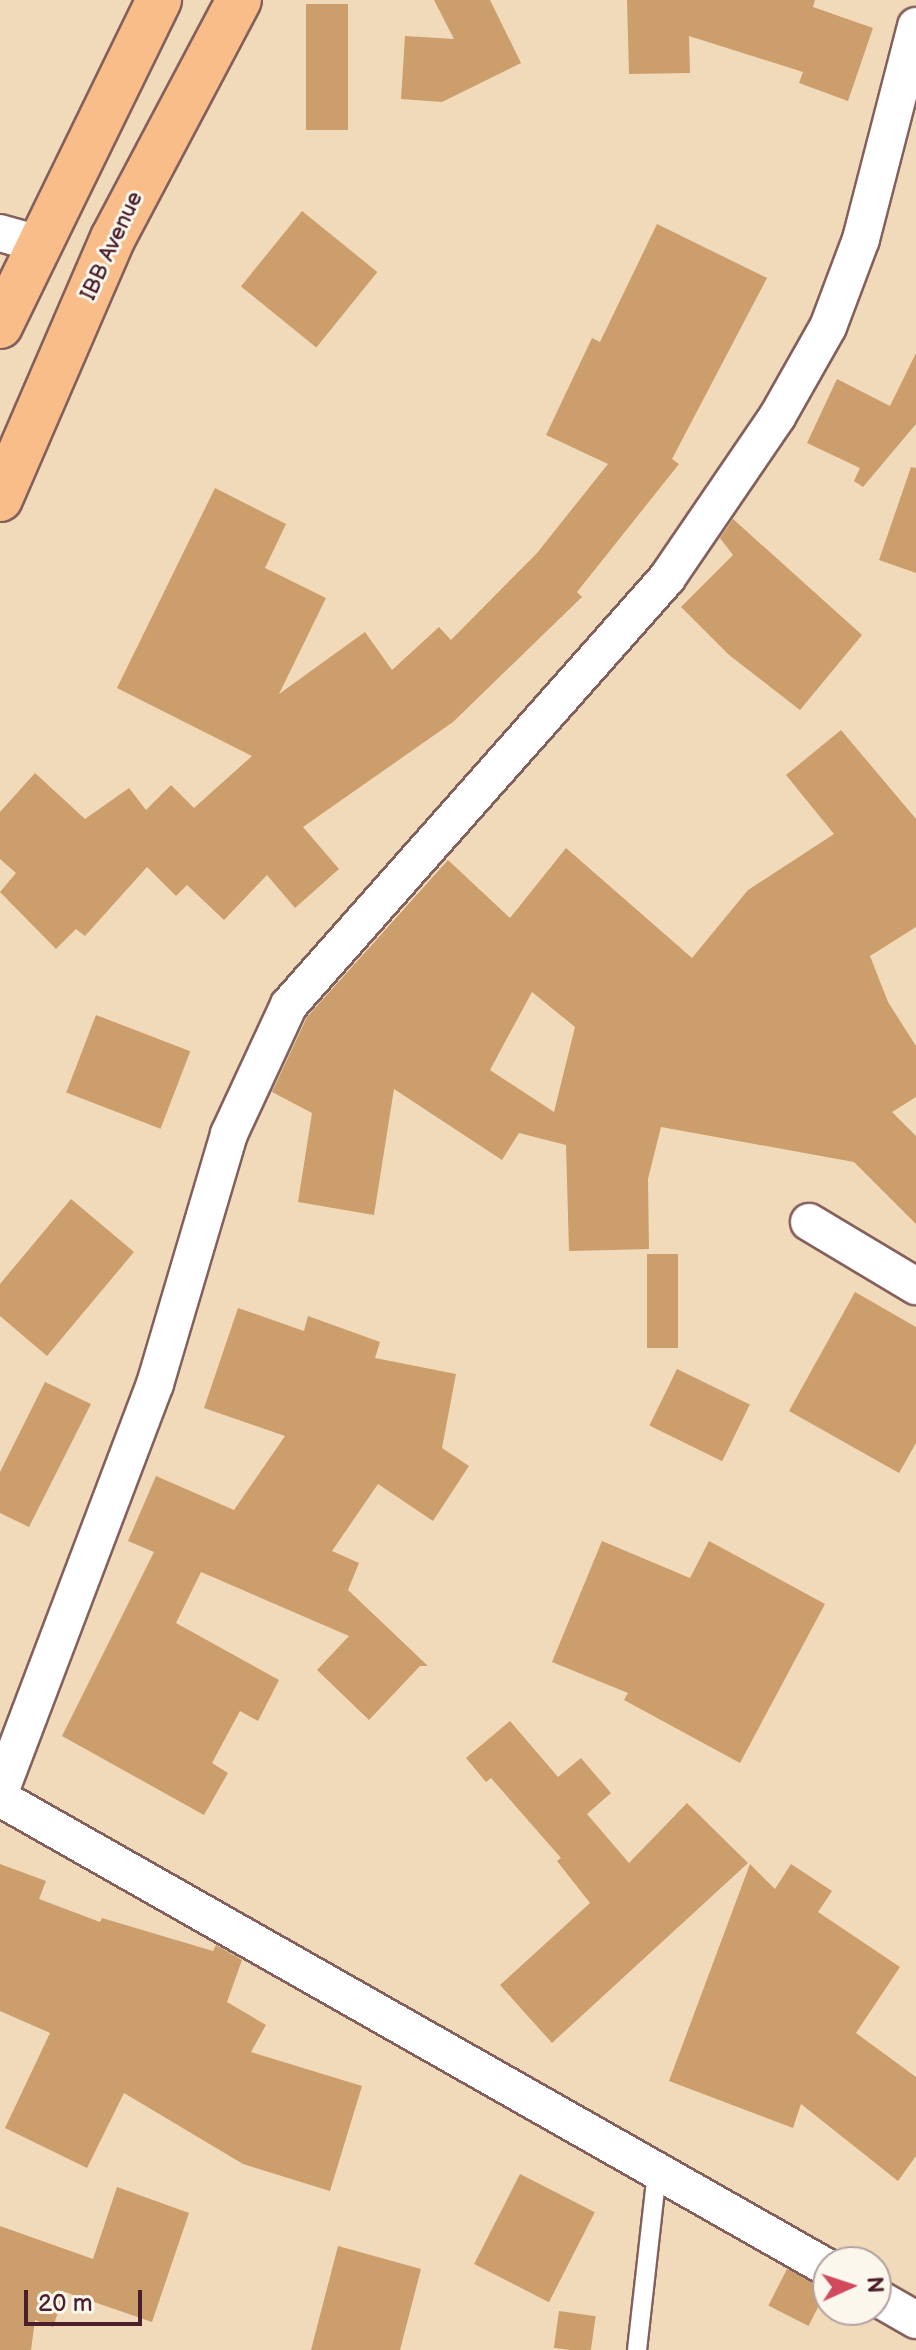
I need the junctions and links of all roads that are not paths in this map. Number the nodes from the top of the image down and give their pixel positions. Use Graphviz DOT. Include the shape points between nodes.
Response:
graph roads {
  1 [pos="159,0"];
  2 [pos="239,0"];
  3 [pos="916,26"];
  4 [pos="19,239"];
  5 [pos="0,326"];
  6 [pos="0,499"];
  7 [pos="809,1222"];
  8 [pos="916,1286"];
  9 [pos="0,1792"];
  10 [pos="0,1798"];
  11 [pos="657,2172"];
  12 [pos="812,2259"];
  13 [pos="892,2306"];
  14 [pos="916,2320"];
  15 [pos="637,2350"];
  1 -- 4 [label="main road"];
  2 -- 6 [label="main road, IBB Avenue" via="113,238"];
  3 -- 9 [label="street" via="861,239 828,327 777,417 667,578 289,1005 229,1134 155,1384"];
  4 -- 5 [label="main road"];
  7 -- 8 [label="street"];
  10 -- 11 [label="street"];
  11 -- 12 [label="street"];
  11 -- 15 [label="lane"];
  13 -- 14 [label="street"];
}
